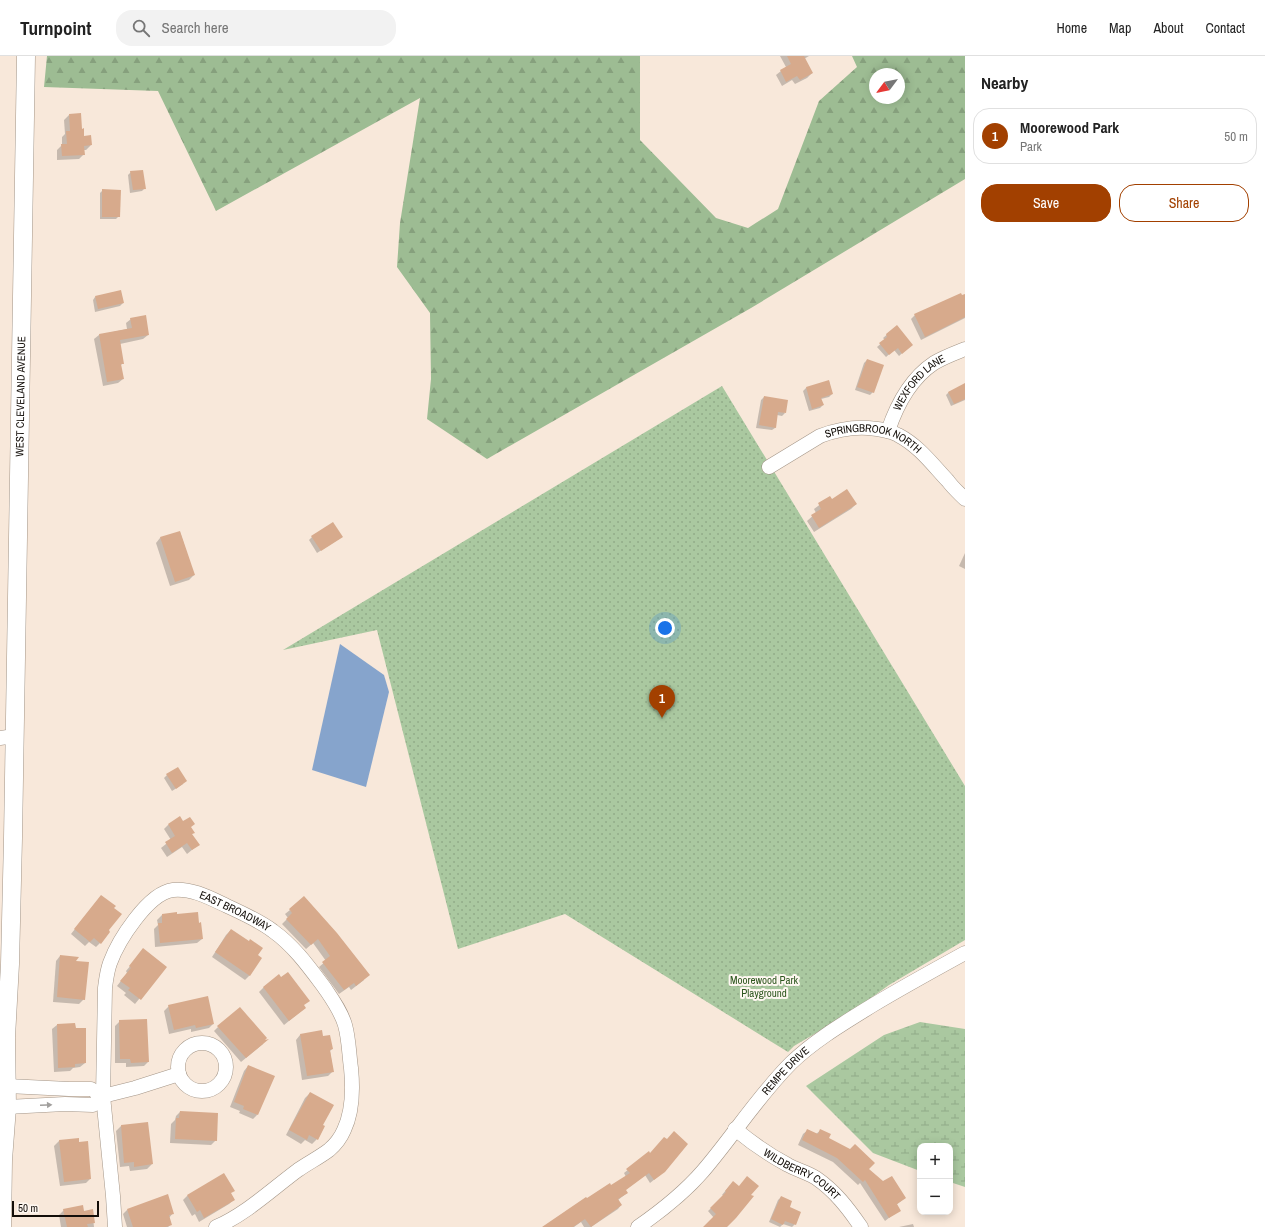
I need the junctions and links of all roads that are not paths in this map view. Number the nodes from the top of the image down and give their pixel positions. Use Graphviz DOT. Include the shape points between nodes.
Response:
graph roads {
  1 [pos="26,56"];
  2 [pos="965,349"];
  3 [pos="888,431"];
  4 [pos="769,467"];
  5 [pos="965,499"];
  6 [pos="7,737"];
  7 [pos="965,953"];
  8 [pos="179,1074"];
  9 [pos="7,1086"];
  10 [pos="103,1096"];
  11 [pos="7,1107"];
  12 [pos="735,1129"];
  13 [pos="2,1227"];
  14 [pos="114,1227"];
  15 [pos="216,1227"];
  16 [pos="638,1227"];
  17 [pos="861,1227"];
  1 -- 6 [label="main road, WEST CLEVELAND AVENUE"];
  2 -- 3 [label="street, WEXFORD LANE" via="934,364 918,377 904,393"];
  3 -- 4 [label="street, SPRINGBROOK NORTH" via="861,428 828,433"];
  3 -- 5 [label="street, SPRINGBROOK NORTH" via="898,435 924,454"];
  6 -- 9 [label="main road" via="10,964 6,1037"];
  7 -- 12 [label="street, REMPE DRIVE" via="908,984 807,1048 769,1086"];
  8 -- 10 [label="street"];
  9 -- 10 [label="street" via="91,1089"];
  9 -- 11 [label="main road"];
  11 -- 10 [label="street, one-way" via="93,1105"];
  10 -- 14 [label="street, EAST BROADWAY"];
  10 -- 15 [label="street, EAST BROADWAY" via="107,970 139,914 161,894 174,890 188,891 204,895 233,909 273,931 312,970 334,1001 345,1025 352,1080 350,1109 344,1132 330,1149 254,1204"];
  11 -- 13 [label="main road"];
  12 -- 16 [label="street, REMPE DRIVE" via="697,1177 664,1209"];
  12 -- 17 [label="street, WILDBERRY COURT" via="776,1159 816,1178 847,1205"];
}
